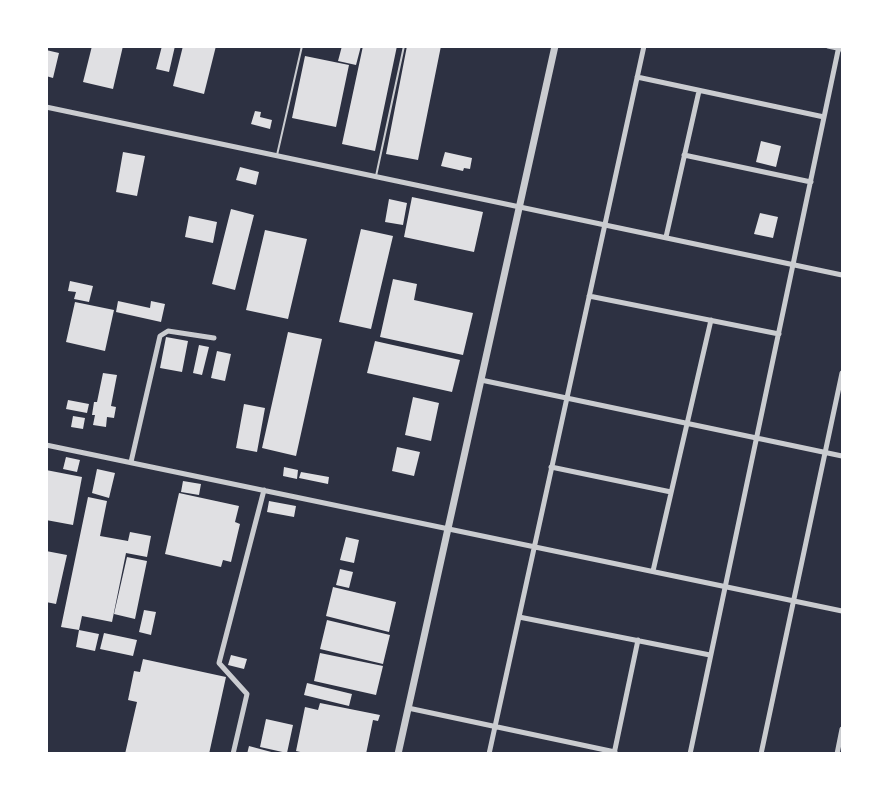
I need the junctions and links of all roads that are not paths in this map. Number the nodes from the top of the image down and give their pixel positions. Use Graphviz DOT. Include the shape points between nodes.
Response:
graph roads {
  1 [pos="302,46"];
  2 [pos="404,46"];
  3 [pos="555,46"];
  4 [pos="644,46"];
  5 [pos="828,46"];
  6 [pos="840,48"];
  7 [pos="637,77"];
  8 [pos="699,91"];
  9 [pos="46,107"];
  10 [pos="824,117"];
  11 [pos="277,155"];
  12 [pos="684,155"];
  13 [pos="376,176"];
  14 [pos="810,182"];
  15 [pos="519,206"];
  16 [pos="605,224"];
  17 [pos="666,237"];
  18 [pos="793,264"];
  19 [pos="843,275"];
  20 [pos="589,296"];
  21 [pos="711,320"];
  22 [pos="779,334"];
  23 [pos="214,338"];
  24 [pos="843,374"];
  25 [pos="481,380"];
  26 [pos="567,398"];
  27 [pos="687,423"];
  28 [pos="757,438"];
  29 [pos="46,445"];
  30 [pos="825,453"];
  31 [pos="843,456"];
  32 [pos="131,462"];
  33 [pos="551,467"];
  34 [pos="264,490"];
  35 [pos="672,492"];
  36 [pos="449,529"];
  37 [pos="534,547"];
  38 [pos="653,571"];
  39 [pos="725,586"];
  40 [pos="793,600"];
  41 [pos="843,611"];
  42 [pos="519,617"];
  43 [pos="638,640"];
  44 [pos="711,655"];
  45 [pos="408,708"];
  46 [pos="495,727"];
  47 [pos="843,729"];
  48 [pos="233,753"];
  49 [pos="398,753"];
  50 [pos="489,753"];
  51 [pos="615,753"];
  52 [pos="690,753"];
  53 [pos="760,753"];
  54 [pos="837,753"];
  1 -- 11 [label="lane"];
  2 -- 13 [label="lane"];
  3 -- 15 [label="street"];
  4 -- 7 [label="street"];
  5 -- 6 [label="street"];
  6 -- 10 [label="street"];
  7 -- 8 [label="street"];
  7 -- 16 [label="street"];
  8 -- 10 [label="street"];
  8 -- 12 [label="street"];
  9 -- 11 [label="street"];
  10 -- 14 [label="street"];
  11 -- 13 [label="street"];
  12 -- 14 [label="street"];
  12 -- 17 [label="street"];
  13 -- 15 [label="street"];
  14 -- 18 [label="street"];
  15 -- 16 [label="street"];
  15 -- 25 [label="street"];
  16 -- 17 [label="street"];
  16 -- 20 [label="street"];
  17 -- 18 [label="street"];
  18 -- 19 [label="street"];
  18 -- 22 [label="street"];
  20 -- 21 [label="street"];
  20 -- 26 [label="street"];
  21 -- 22 [label="street"];
  21 -- 27 [label="street"];
  22 -- 28 [label="street"];
  23 -- 32 [label="street" via="168,332 160,336"];
  24 -- 30 [label="street"];
  25 -- 26 [label="street"];
  25 -- 36 [label="street"];
  26 -- 27 [label="street"];
  26 -- 33 [label="street"];
  27 -- 28 [label="street"];
  27 -- 35 [label="street"];
  28 -- 30 [label="street"];
  28 -- 39 [label="street"];
  29 -- 32 [label="street"];
  30 -- 31 [label="street"];
  30 -- 40 [label="street"];
  32 -- 34 [label="street"];
  33 -- 35 [label="street"];
  33 -- 37 [label="street"];
  34 -- 36 [label="street"];
  34 -- 48 [label="street" via="219,663 247,694"];
  35 -- 38 [label="street"];
  36 -- 37 [label="street"];
  36 -- 45 [label="street"];
  37 -- 38 [label="street"];
  37 -- 42 [label="street"];
  38 -- 39 [label="street"];
  39 -- 40 [label="street"];
  39 -- 44 [label="street"];
  40 -- 41 [label="street"];
  40 -- 53 [label="street"];
  42 -- 43 [label="street"];
  42 -- 46 [label="street"];
  43 -- 44 [label="street"];
  43 -- 51 [label="street"];
  44 -- 52 [label="street"];
  45 -- 46 [label="street"];
  45 -- 49 [label="street"];
  46 -- 50 [label="street"];
  46 -- 51 [label="street"];
  47 -- 54 [label="street"];
}
